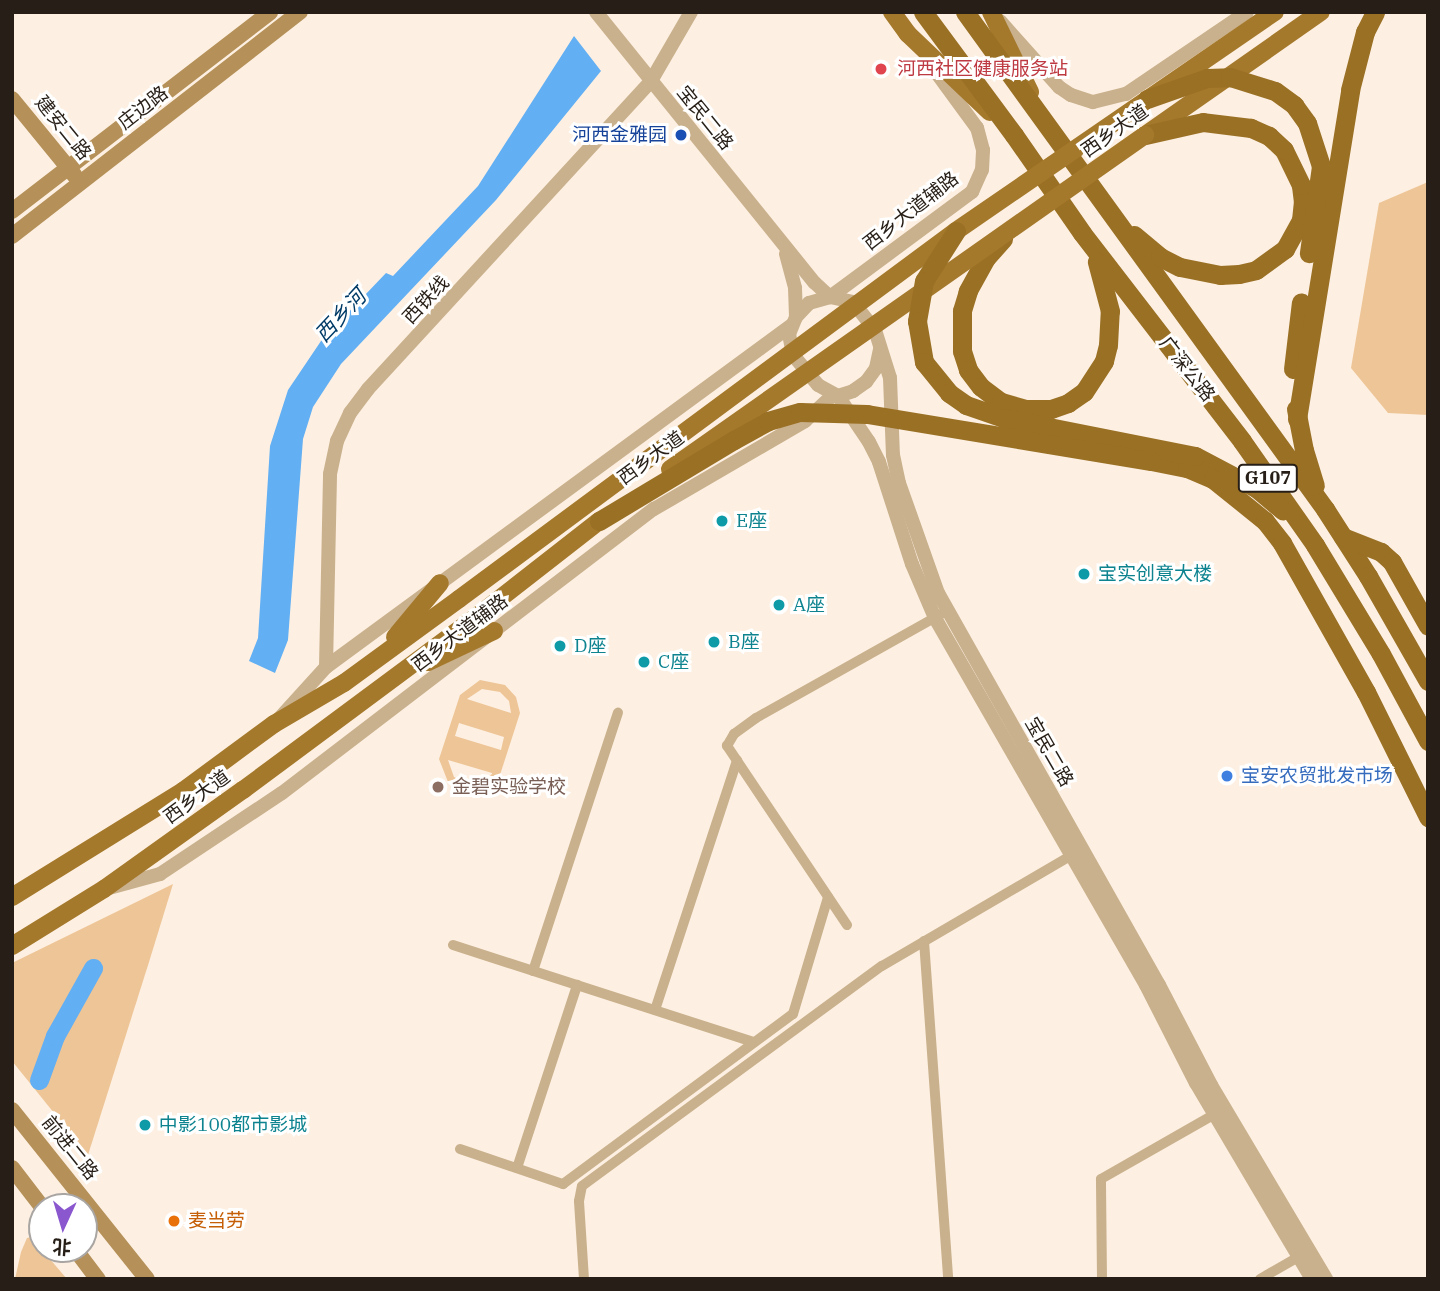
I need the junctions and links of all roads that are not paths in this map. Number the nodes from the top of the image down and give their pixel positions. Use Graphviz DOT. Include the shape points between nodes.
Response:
graph roads {
  1 [pos="270,12"];
  2 [pos="300,12"];
  3 [pos="596,12"];
  4 [pos="691,12"];
  5 [pos="892,12"];
  6 [pos="923,12"];
  7 [pos="965,12"];
  8 [pos="991,12"];
  9 [pos="1247,12"];
  10 [pos="1275,12"];
  11 [pos="1321,12"];
  12 [pos="1375,12"];
  13 [pos="908,34"];
  14 [pos="651,81"];
  15 [pos="12,99"];
  16 [pos="1147,99"];
  17 [pos="1042,117"];
  18 [pos="1014,135"];
  19 [pos="1145,135"];
  20 [pos="68,167"];
  21 [pos="81,183"];
  22 [pos="12,211"];
  23 [pos="1109,214"];
  24 [pos="1014,227"];
  25 [pos="956,231"];
  26 [pos="1082,233"];
  27 [pos="12,236"];
  28 [pos="784,247"];
  29 [pos="830,297"];
  30 [pos="794,321"];
  31 [pos="878,339"];
  32 [pos="836,395"];
  33 [pos="1297,419"];
  34 [pos="805,421"];
  35 [pos="859,426"];
  36 [pos="1325,509"];
  37 [pos="600,521"];
  38 [pos="1343,537"];
  39 [pos="1315,545"];
  40 [pos="440,583"];
  41 [pos="941,614"];
  42 [pos="1428,626"];
  43 [pos="494,631"];
  44 [pos="377,659"];
  45 [pos="326,667"];
  46 [pos="390,680"];
  47 [pos="1428,681"];
  48 [pos="618,713"];
  49 [pos="274,724"];
  50 [pos="1428,741"];
  51 [pos="737,760"];
  52 [pos="1428,817"];
  53 [pos="1077,852"];
  54 [pos="104,889"];
  55 [pos="12,897"];
  56 [pos="828,897"];
  57 [pos="847,925"];
  58 [pos="925,942"];
  59 [pos="15,943"];
  60 [pos="453,945"];
  61 [pos="533,971"];
  62 [pos="577,985"];
  63 [pos="655,1010"];
  64 [pos="754,1042"];
  65 [pos="12,1110"];
  66 [pos="1215,1114"];
  67 [pos="460,1149"];
  68 [pos="12,1168"];
  69 [pos="517,1168"];
  70 [pos="31,1193"];
  71 [pos="1300,1256"];
  72 [pos="86,1263"];
  73 [pos="98,1279"];
  74 [pos="147,1279"];
  75 [pos="584,1279"];
  76 [pos="948,1279"];
  77 [pos="1102,1279"];
  78 [pos="1260,1279"];
  79 [pos="1312,1279"];
  80 [pos="1326,1279"];
  1 -- 20 [label="main road, 庄边路"];
  2 -- 21 [label="main road, 庄边路"];
  3 -- 14 [label="street, 宝民二路"];
  4 -- 14 [label="street, 西铁线"];
  5 -- 13 [label="main road"];
  6 -- 18 [label="highway, 广深公路 / G107"];
  7 -- 17 [label="highway, 广深公路 / G107"];
  8 -- 9 [label="street" via="1059,87 1093,102 1126,94"];
  8 -- 17 [label="main road"];
  10 -- 16 [label="main road, 西乡大道, bridge"];
  11 -- 19 [label="main road, 西乡大道, bridge"];
  12 -- 33 [label="highway" via="1350,90"];
  13 -- 18 [label="main road"];
  13 -- 29 [label="street, 西乡大道辅路" via="977,128 982,170 972,192"];
  14 -- 28 [label="street, 宝民二路"];
  14 -- 45 [label="street, 西铁线" via="350,413 337,440 330,474"];
  15 -- 20 [label="main road, 建安二路"];
  16 -- 25 [label="main road, 西乡大道, bridge"];
  16 -- 33 [label="highway, bridge" via="1207,78 1230,77 1275,91 1294,105 1307,123 1321,166 1293,366"];
  17 -- 23 [label="highway, 广深公路 / G107"];
  18 -- 26 [label="highway, 广深公路 / G107"];
  19 -- 23 [label="highway" via="1203,122 1229,123 1269,136 1294,166 1303,202 1295,234 1272,260 1239,274 1209,274 1160,257"];
  19 -- 24 [label="main road, 西乡大道, bridge"];
  20 -- 21 [label="main road, 建安二路"];
  20 -- 22 [label="main road, 庄边路"];
  21 -- 27 [label="main road, 庄边路"];
  23 -- 36 [label="highway, 广深公路 / G107"];
  24 -- 26 [label="highway, bridge" via="976,272 962,311 962,351 968,370 981,387 1001,402 1026,410 1051,409 1084,392 1096,378 1108,345 1107,290"];
  24 -- 37 [label="main road, 西乡大道, bridge"];
  25 -- 39 [label="highway, bridge" via="924,281 917,321 924,362 949,393 966,405 1003,418 1195,456 1256,488"];
  25 -- 44 [label="main road, 西乡大道, bridge"];
  26 -- 39 [label="highway, 广深公路 / G107" via="1242,441"];
  28 -- 29 [label="street, 宝民二路"];
  28 -- 30 [label="street, 宝民二路" via="795,288"];
  29 -- 30 [label="street, 西乡大道辅路" via="809,303"];
  29 -- 31 [label="street, 宝民二路" via="853,302"];
  30 -- 32 [label="street, 宝民二路" via="793,355 818,385"];
  30 -- 40 [label="street, 西乡大道辅路"];
  31 -- 32 [label="street, 西乡大道辅路" via="872,376 853,391"];
  31 -- 41 [label="street, 宝民二路" via="891,389 893,455 899,483"];
  32 -- 34 [label="street, 西乡大道辅路"];
  32 -- 35 [label="street, 宝民二路"];
  33 -- 36 [label="highway"];
  34 -- 35 [label="street" via="832,418"];
  34 -- 43 [label="street, 西乡大道辅路" via="654,509"];
  35 -- 41 [label="street, 宝民二路" via="879,462 912,564"];
  36 -- 38 [label="highway, 广深公路 / G107"];
  37 -- 46 [label="main road, 西乡大道"];
  37 -- 52 [label="highway, bridge" via="768,421 800,412 867,414 1187,468 1213,479 1265,522 1282,543 1366,692"];
  38 -- 42 [label="highway" via="1381,552 1392,562"];
  38 -- 47 [label="highway, 广深公路 / G107"];
  39 -- 50 [label="highway, 广深公路 / G107"];
  40 -- 44 [label="main road"];
  40 -- 45 [label="street, 西乡大道辅路"];
  41 -- 51 [label="street" via="756,718 734,734 727,746"];
  41 -- 53 [label="street, 宝民二路"];
  43 -- 46 [label="main road"];
  43 -- 54 [label="street, 西乡大道辅路" via="282,793 180,863 160,874"];
  44 -- 49 [label="main road, 西乡大道"];
  45 -- 49 [label="street, 西乡大道辅路"];
  46 -- 54 [label="main road, 西乡大道"];
  48 -- 61 [label="street"];
  49 -- 55 [label="main road, 西乡大道" via="183,791"];
  51 -- 56 [label="street"];
  51 -- 63 [label="street"];
  53 -- 58 [label="street"];
  53 -- 66 [label="street, 宝民二路"];
  53 -- 80 [label="street, 宝民二路" via="1159,985 1199,1063"];
  54 -- 59 [label="main road, 西乡大道"];
  56 -- 57 [label="street"];
  56 -- 64 [label="street" via="793,1014"];
  58 -- 75 [label="street" via="882,966 582,1186"];
  58 -- 76 [label="street"];
  60 -- 61 [label="street"];
  61 -- 62 [label="street"];
  62 -- 63 [label="street"];
  62 -- 69 [label="street"];
  63 -- 64 [label="street"];
  64 -- 69 [label="street" via="563,1184"];
  65 -- 74 [label="main road, 前进二路"];
  66 -- 71 [label="street, 宝民二路"];
  66 -- 77 [label="street" via="1101,1179"];
  67 -- 69 [label="street"];
  68 -- 70 [label="main road"];
  71 -- 78 [label="street"];
  71 -- 79 [label="street, 宝民二路"];
  72 -- 73 [label="main road"];
}
